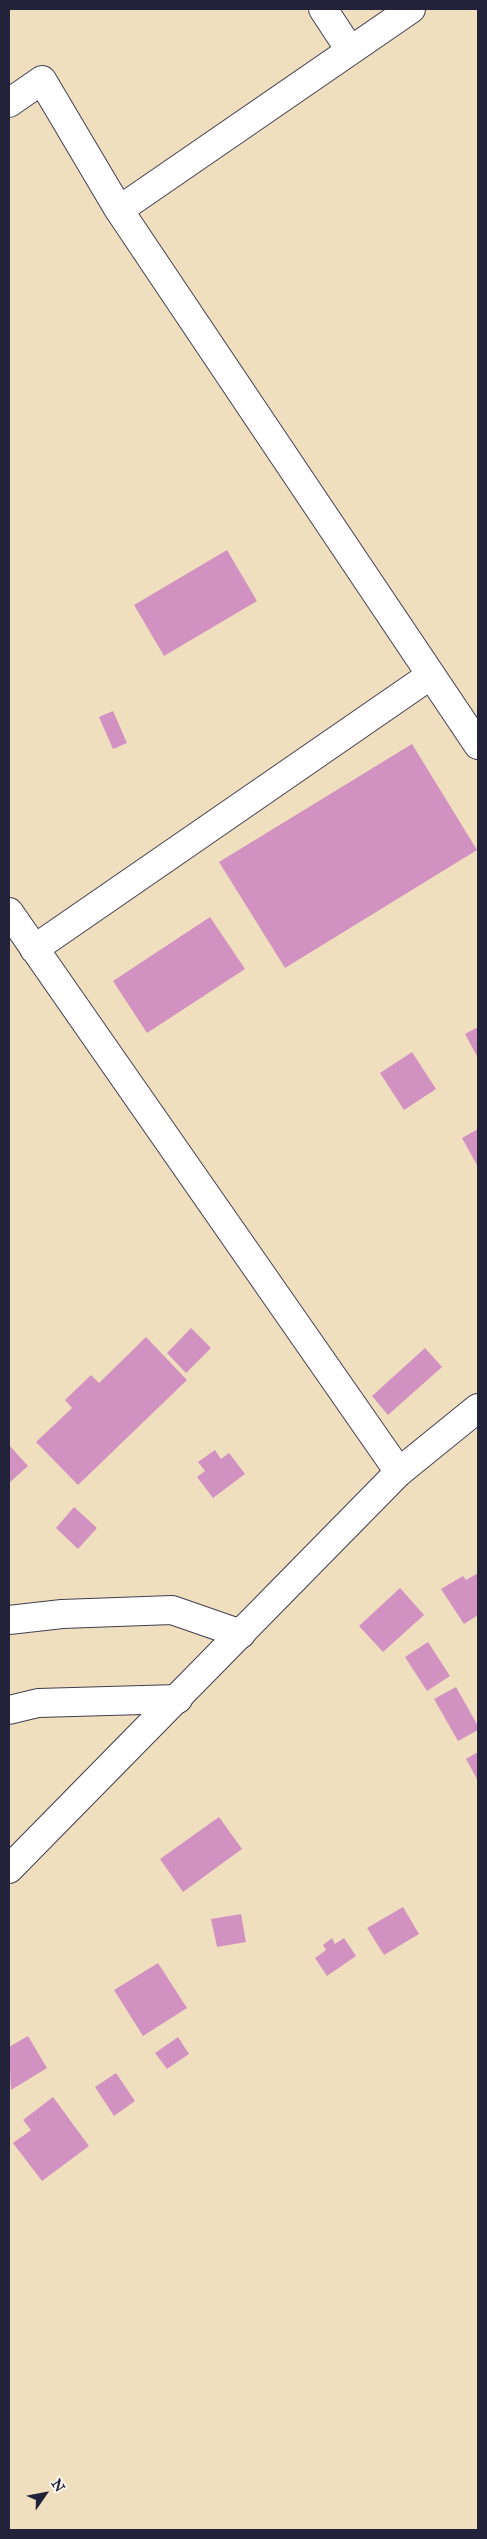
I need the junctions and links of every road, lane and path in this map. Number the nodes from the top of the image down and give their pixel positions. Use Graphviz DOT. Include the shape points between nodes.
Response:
graph roads {
  1 [pos="323,9"];
  2 [pos="411,9"];
  3 [pos="350,50"];
  4 [pos="9,103"];
  5 [pos="119,210"];
  6 [pos="431,675"];
  7 [pos="478,745"];
  8 [pos="9,912"];
  9 [pos="34,949"];
  10 [pos="478,1408"];
  11 [pos="399,1472"];
  12 [pos="9,1620"];
  13 [pos="241,1634"];
  14 [pos="178,1699"];
  15 [pos="9,1710"];
  16 [pos="9,1869"];
  1 -- 3 [label="main road"];
  2 -- 3 [label="main road"];
  3 -- 5 [label="main road"];
  4 -- 5 [label="main road" via="42,80"];
  5 -- 6 [label="main road"];
  6 -- 7 [label="main road"];
  6 -- 9 [label="main road"];
  8 -- 9 [label="main road"];
  9 -- 11 [label="main road"];
  10 -- 11 [label="main road"];
  11 -- 13 [label="main road"];
  12 -- 13 [label="main road" via="62,1614 172,1610"];
  13 -- 14 [label="main road"];
  14 -- 15 [label="main road" via="38,1703"];
  14 -- 16 [label="main road"];
}
